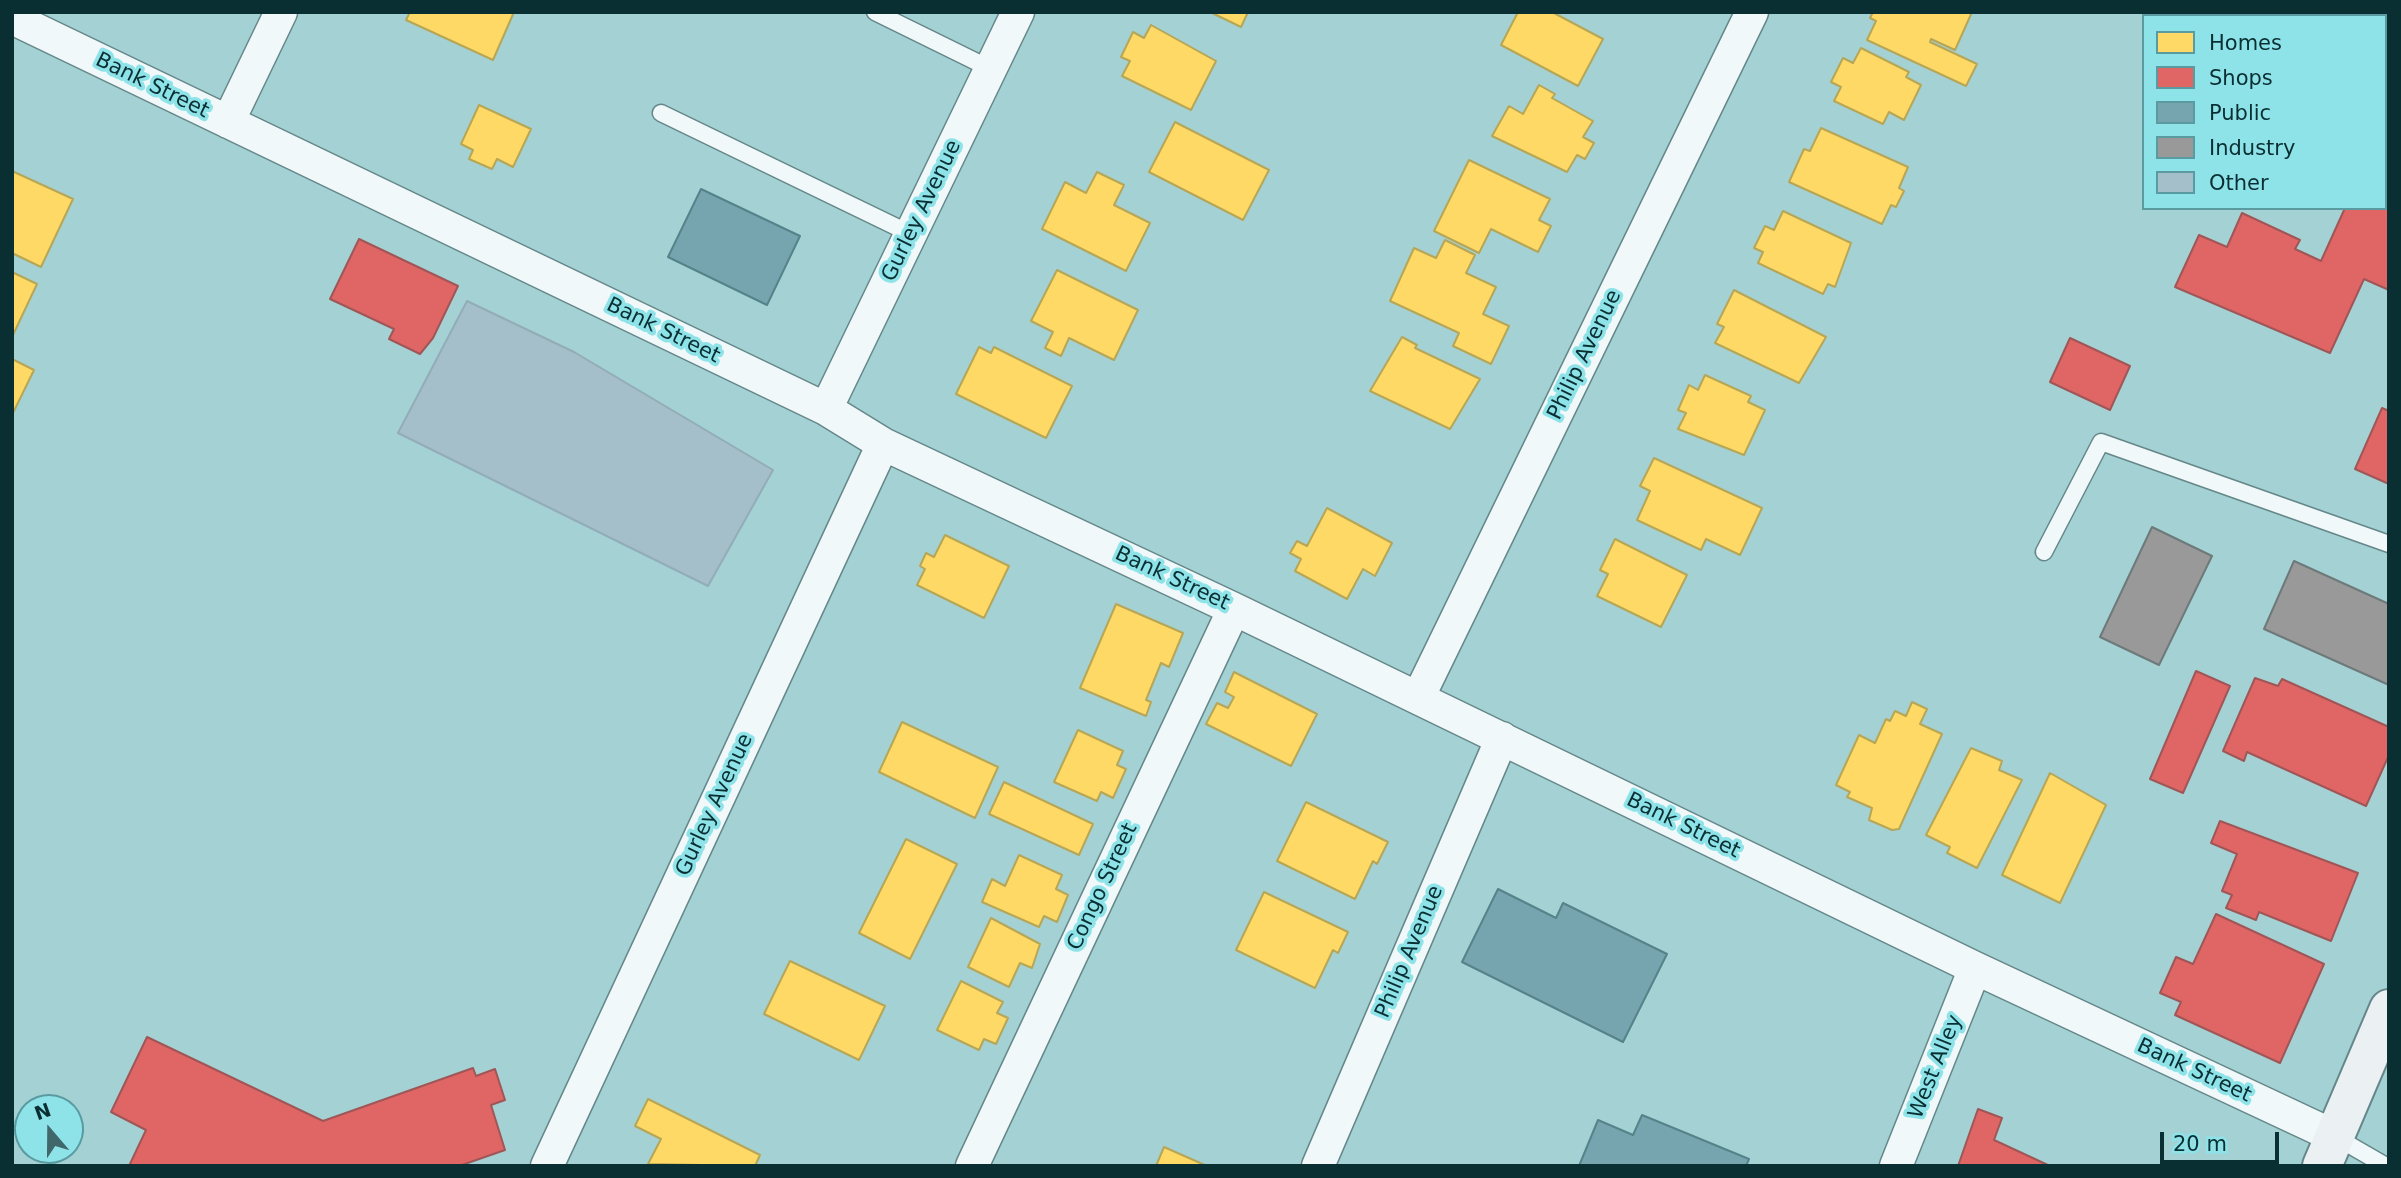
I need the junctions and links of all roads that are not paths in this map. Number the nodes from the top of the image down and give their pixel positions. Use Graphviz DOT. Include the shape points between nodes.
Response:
graph roads {
  1 [pos="281,12"];
  2 [pos="875,12"];
  3 [pos="1018,12"];
  4 [pos="1752,12"];
  5 [pos="12,18"];
  6 [pos="991,69"];
  7 [pos="660,113"];
  8 [pos="228,122"];
  9 [pos="911,234"];
  10 [pos="826,410"];
  11 [pos="883,444"];
  12 [pos="2389,544"];
  13 [pos="2044,552"];
  14 [pos="1234,608"];
  15 [pos="1418,698"];
  16 [pos="1502,738"];
  17 [pos="1975,968"];
  18 [pos="2389,1009"];
  19 [pos="2328,1151"];
  20 [pos="547,1166"];
  21 [pos="972,1166"];
  22 [pos="1318,1166"];
  23 [pos="1896,1166"];
  24 [pos="2386,1166"];
  1 -- 8 [label="street"];
  2 -- 6 [label="lane"];
  3 -- 6 [label="street, Gurley Avenue"];
  4 -- 15 [label="street, Philip Avenue"];
  5 -- 8 [label="street, Bank Street"];
  6 -- 9 [label="street, Gurley Avenue"];
  7 -- 9 [label="lane"];
  8 -- 10 [label="street, Bank Street"];
  9 -- 10 [label="street, Gurley Avenue"];
  10 -- 11 [label="street, Bank Street"];
  11 -- 14 [label="street, Bank Street"];
  11 -- 20 [label="street, Gurley Avenue"];
  12 -- 13 [label="lane" via="2101,442"];
  14 -- 15 [label="street, Bank Street"];
  14 -- 21 [label="street, Congo Street"];
  15 -- 16 [label="street, Bank Street"];
  16 -- 17 [label="street, Bank Street"];
  16 -- 22 [label="street, Philip Avenue"];
  17 -- 19 [label="street, Bank Street"];
  17 -- 23 [label="street, West Alley"];
  18 -- 19 [label="main road"];
  19 -- 24 [label="lane"];
}
